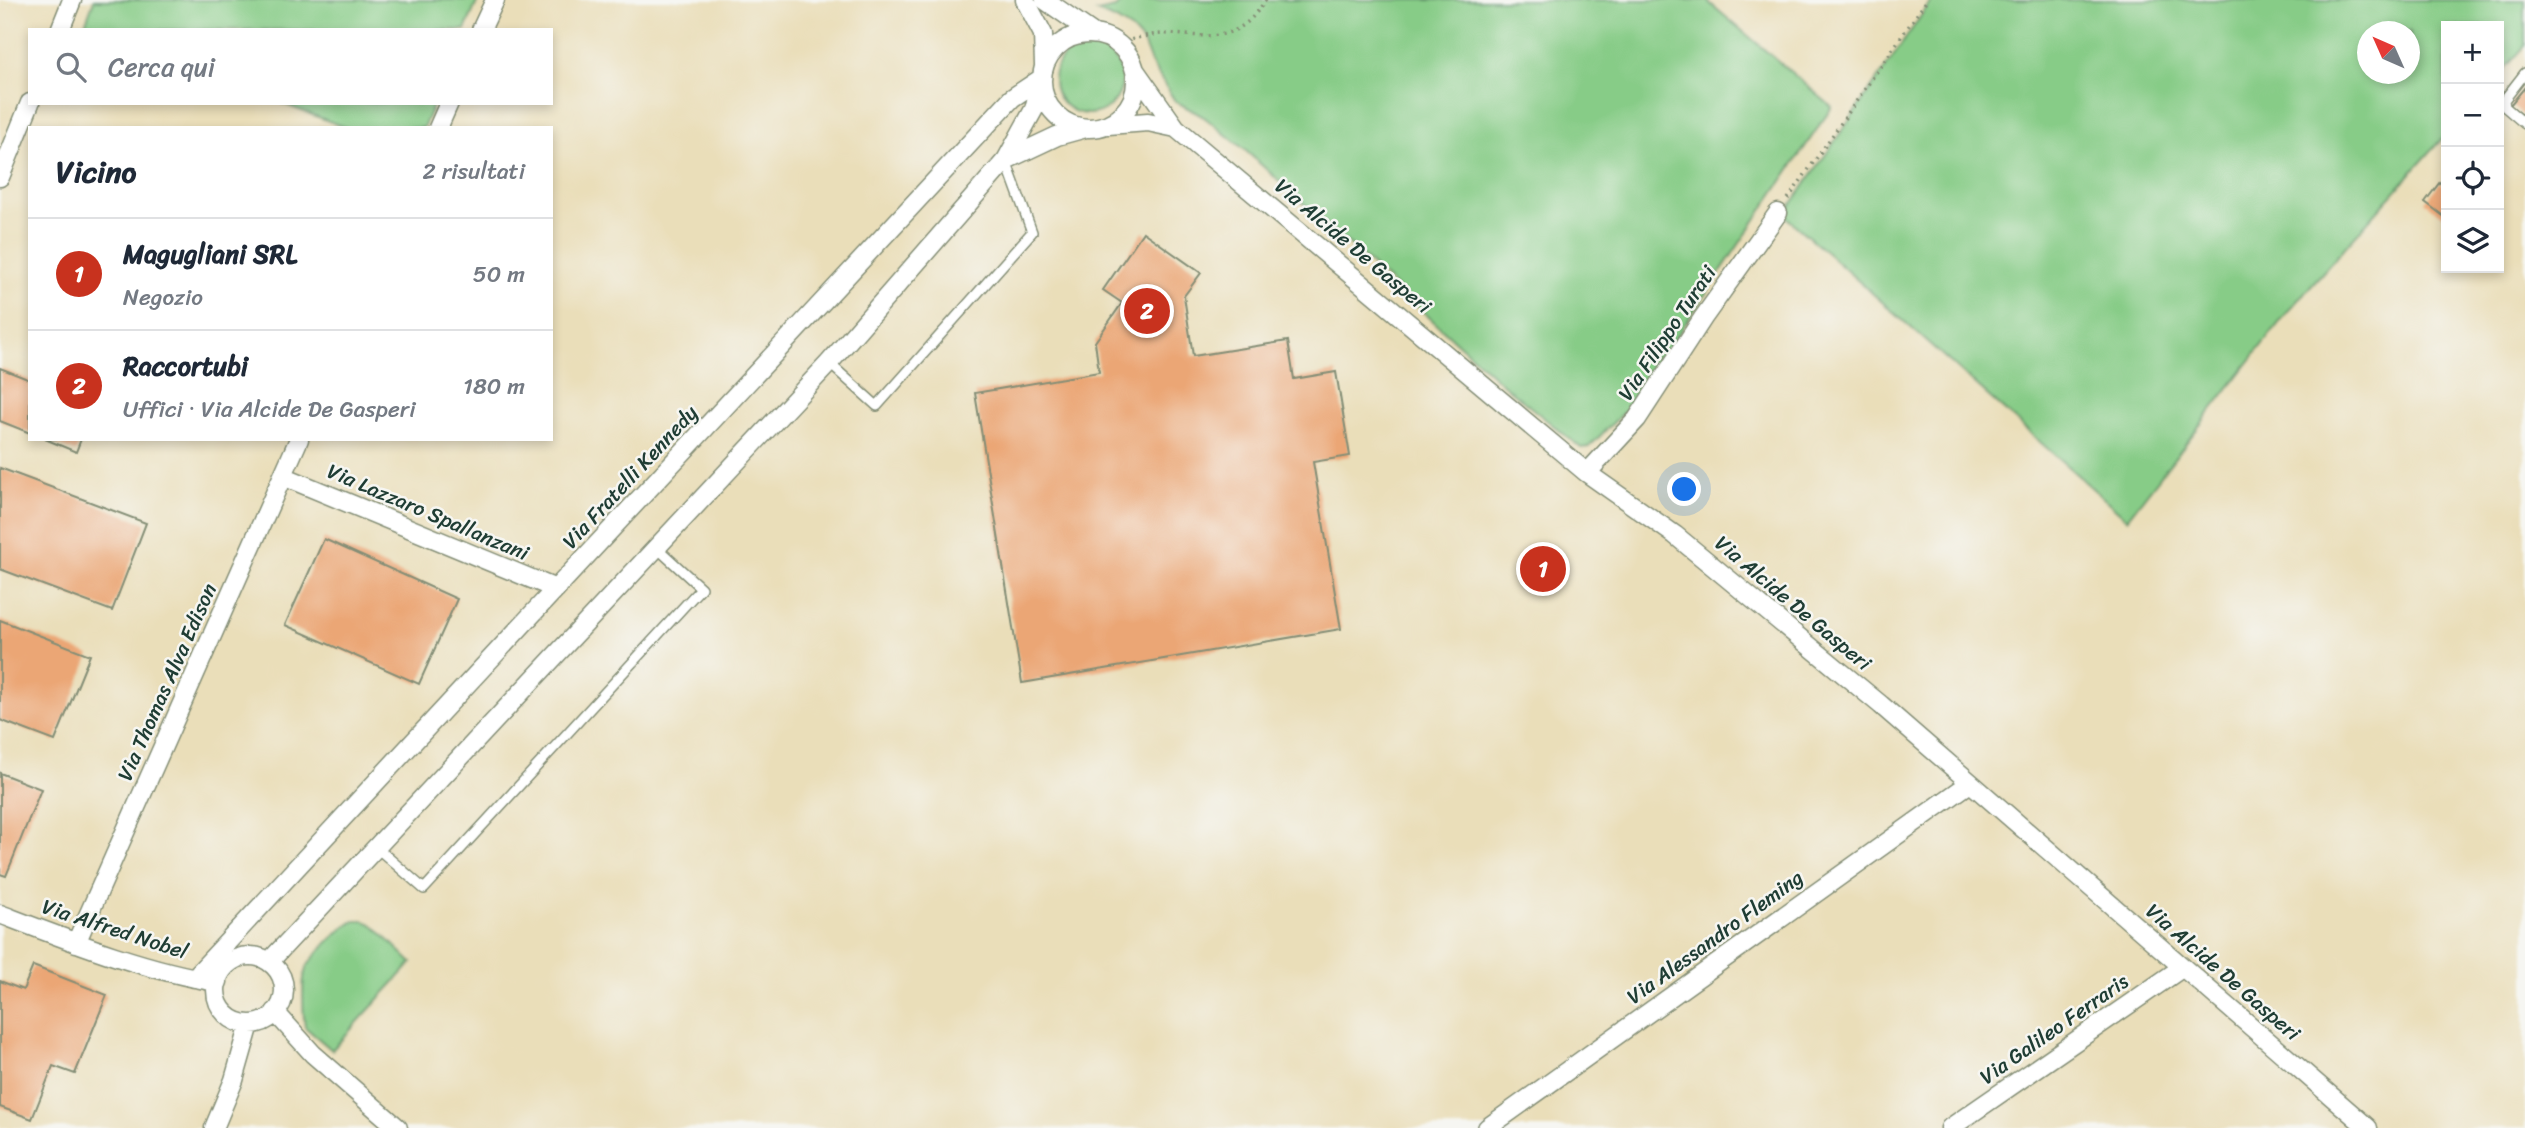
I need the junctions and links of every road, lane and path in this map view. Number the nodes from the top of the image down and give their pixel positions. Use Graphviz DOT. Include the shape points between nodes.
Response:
graph roads {
  1 [pos="72,0"];
  2 [pos="495,0"];
  3 [pos="1025,0"];
  4 [pos="1045,0"];
  5 [pos="1266,0"];
  6 [pos="1927,0"];
  7 [pos="61,28"];
  8 [pos="482,28"];
  9 [pos="1094,34"];
  10 [pos="1118,44"];
  11 [pos="1134,67"];
  12 [pos="1043,72"];
  13 [pos="2525,74"];
  14 [pos="29,105"];
  15 [pos="448,105"];
  16 [pos="2525,124"];
  17 [pos="439,126"];
  18 [pos="1094,127"];
  19 [pos="1176,128"];
  20 [pos="1006,160"];
  21 [pos="0,177"];
  22 [pos="1778,213"];
  23 [pos="829,363"];
  24 [pos="298,441"];
  25 [pos="1587,473"];
  26 [pos="283,476"];
  27 [pos="656,548"];
  28 [pos="556,589"];
  29 [pos="1970,783"];
  30 [pos="376,847"];
  31 [pos="0,914"];
  32 [pos="76,943"];
  33 [pos="269,962"];
  34 [pos="2183,967"];
  35 [pos="194,978"];
  36 [pos="218,982"];
  37 [pos="275,1012"];
  38 [pos="250,1024"];
  39 [pos="214,1128"];
  40 [pos="398,1128"];
  41 [pos="1487,1128"];
  42 [pos="1950,1128"];
  43 [pos="2368,1128"];
  1 -- 7 [label="street"];
  2 -- 8 [label="street"];
  3 -- 12 [label="street" via="1043,33"];
  4 -- 9 [label="street"];
  5 -- 10 [label="path" via="1245,24 1221,35 1169,34"];
  6 -- 22 [label="path"];
  9 -- 10 [label="street"];
  9 -- 12 [label="street" via="1069,38 1050,55"];
  10 -- 11 [label="street"];
  11 -- 18 [label="street" via="1134,95 1127,109 1115,120"];
  11 -- 19 [label="street, Via Alcide De Gasperi"];
  12 -- 18 [label="street" via="1043,92 1058,116 1071,124"];
  12 -- 20 [label="street" via="1034,109"];
  12 -- 28 [label="street, Via Fratelli Kennedy" via="1013,98"];
  13 -- 16 [label="lane" via="2504,100 2505,107"];
  14 -- 21 [label="street"];
  15 -- 17 [label="street"];
  18 -- 19 [label="street" via="1148,122"];
  18 -- 20 [label="street" via="1057,136"];
  19 -- 25 [label="street, Via Alcide De Gasperi"];
  20 -- 23 [label="street"];
  20 -- 23 [label="lane" via="1032,232 877,406"];
  22 -- 25 [label="street, Via Filippo Turati" via="1637,419"];
  23 -- 27 [label="street"];
  24 -- 26 [label="street, Via Thomas Alva Edison"];
  25 -- 29 [label="street, Via Alcide De Gasperi" via="1675,535"];
  26 -- 28 [label="street, Via Lazzaro Spallanzani"];
  26 -- 32 [label="street, Via Thomas Alva Edison"];
  27 -- 30 [label="street"];
  27 -- 30 [label="lane" via="701,587 424,889"];
  28 -- 35 [label="street, Via Fratelli Kennedy"];
  29 -- 34 [label="street, Via Alcide De Gasperi"];
  29 -- 41 [label="street, Via Alessandro Fleming"];
  30 -- 33 [label="street"];
  31 -- 32 [label="street, Via Alfred Nobel"];
  32 -- 35 [label="street, Via Alfred Nobel"];
  33 -- 36 [label="street" via="246,956 235,960 225,967"];
  33 -- 37 [label="street" via="284,986"];
  34 -- 42 [label="street, Via Galileo Ferraris"];
  34 -- 43 [label="street, Via Alcide De Gasperi"];
  35 -- 36 [label="street, Via Alfred Nobel"];
  36 -- 38 [label="street" via="222,1009 229,1017"];
  37 -- 38 [label="street"];
  37 -- 40 [label="street" via="313,1054"];
  38 -- 39 [label="street"];
}
